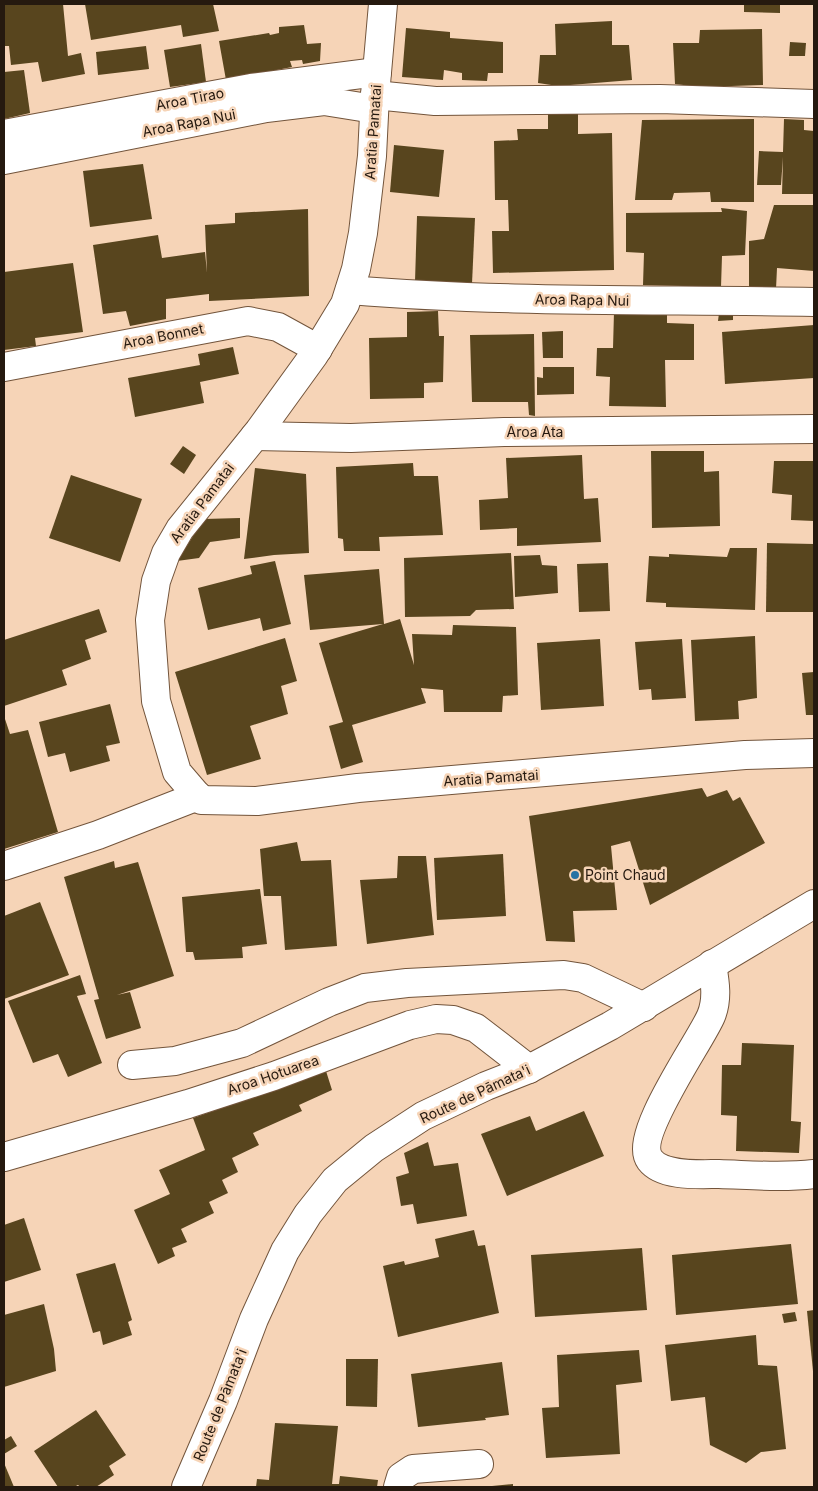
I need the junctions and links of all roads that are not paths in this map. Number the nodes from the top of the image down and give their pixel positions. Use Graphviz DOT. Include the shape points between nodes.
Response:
graph roads {
  1 [pos="383,4"];
  2 [pos="375,92"];
  3 [pos="814,104"];
  4 [pos="4,134"];
  5 [pos="4,160"];
  6 [pos="350,290"];
  7 [pos="814,302"];
  8 [pos="318,349"];
  9 [pos="4,367"];
  10 [pos="814,429"];
  11 [pos="255,436"];
  12 [pos="814,753"];
  13 [pos="198,796"];
  14 [pos="4,866"];
  15 [pos="814,904"];
  16 [pos="712,964"];
  17 [pos="644,1007"];
  18 [pos="132,1065"];
  19 [pos="529,1069"];
  20 [pos="4,1157"];
  21 [pos="814,1174"];
  22 [pos="478,1464"];
  23 [pos="186,1487"];
  24 [pos="398,1487"];
  1 -- 2 [label="street, Aratia Pamatai"];
  2 -- 3 [label="street, Aroa Rapa Nui" via="435,100 660,99"];
  2 -- 4 [label="street, Aroa Tirao" via="251,88"];
  2 -- 5 [label="street, Aroa Rapa Nui" via="266,108"];
  2 -- 6 [label="street, Aratia Pamatai" via="363,233"];
  6 -- 7 [label="street, Aroa Rapa Nui" via="511,299"];
  6 -- 8 [label="street, Aratia Pamatai"];
  8 -- 9 [label="street, Aroa Bonnet" via="278,327 248,321"];
  8 -- 11 [label="street, Aratia Pamatai"];
  10 -- 11 [label="street, Aroa Ata" via="504,432 351,438"];
  11 -- 13 [label="street, Aratia Pamatai" via="180,530 163,560 152,597 151,657 156,701 177,772"];
  12 -- 13 [label="street, Aratia Pamatai" via="745,755 358,788 257,800 201,800"];
  13 -- 14 [label="street"];
  15 -- 16 [label="street, Route de Pāmata'i"];
  16 -- 17 [label="street, Route de Pāmata'i"];
  16 -- 21 [label="street" via="716,986 711,1015 663,1099 648,1139 647,1155 665,1170 699,1174 786,1177"];
  17 -- 18 [label="street" via="583,978 564,975 407,983 365,988 242,1043 174,1061"];
  17 -- 19 [label="street, Route de Pāmata'i"];
  19 -- 20 [label="street, Aroa Hotuarea" via="476,1028 453,1020 436,1019 410,1025 197,1101"];
  19 -- 23 [label="street, Route de Pāmata'i" via="423,1116 374,1148 335,1180 285,1251"];
  22 -- 24 [label="street" via="413,1469 401,1477"];
}
